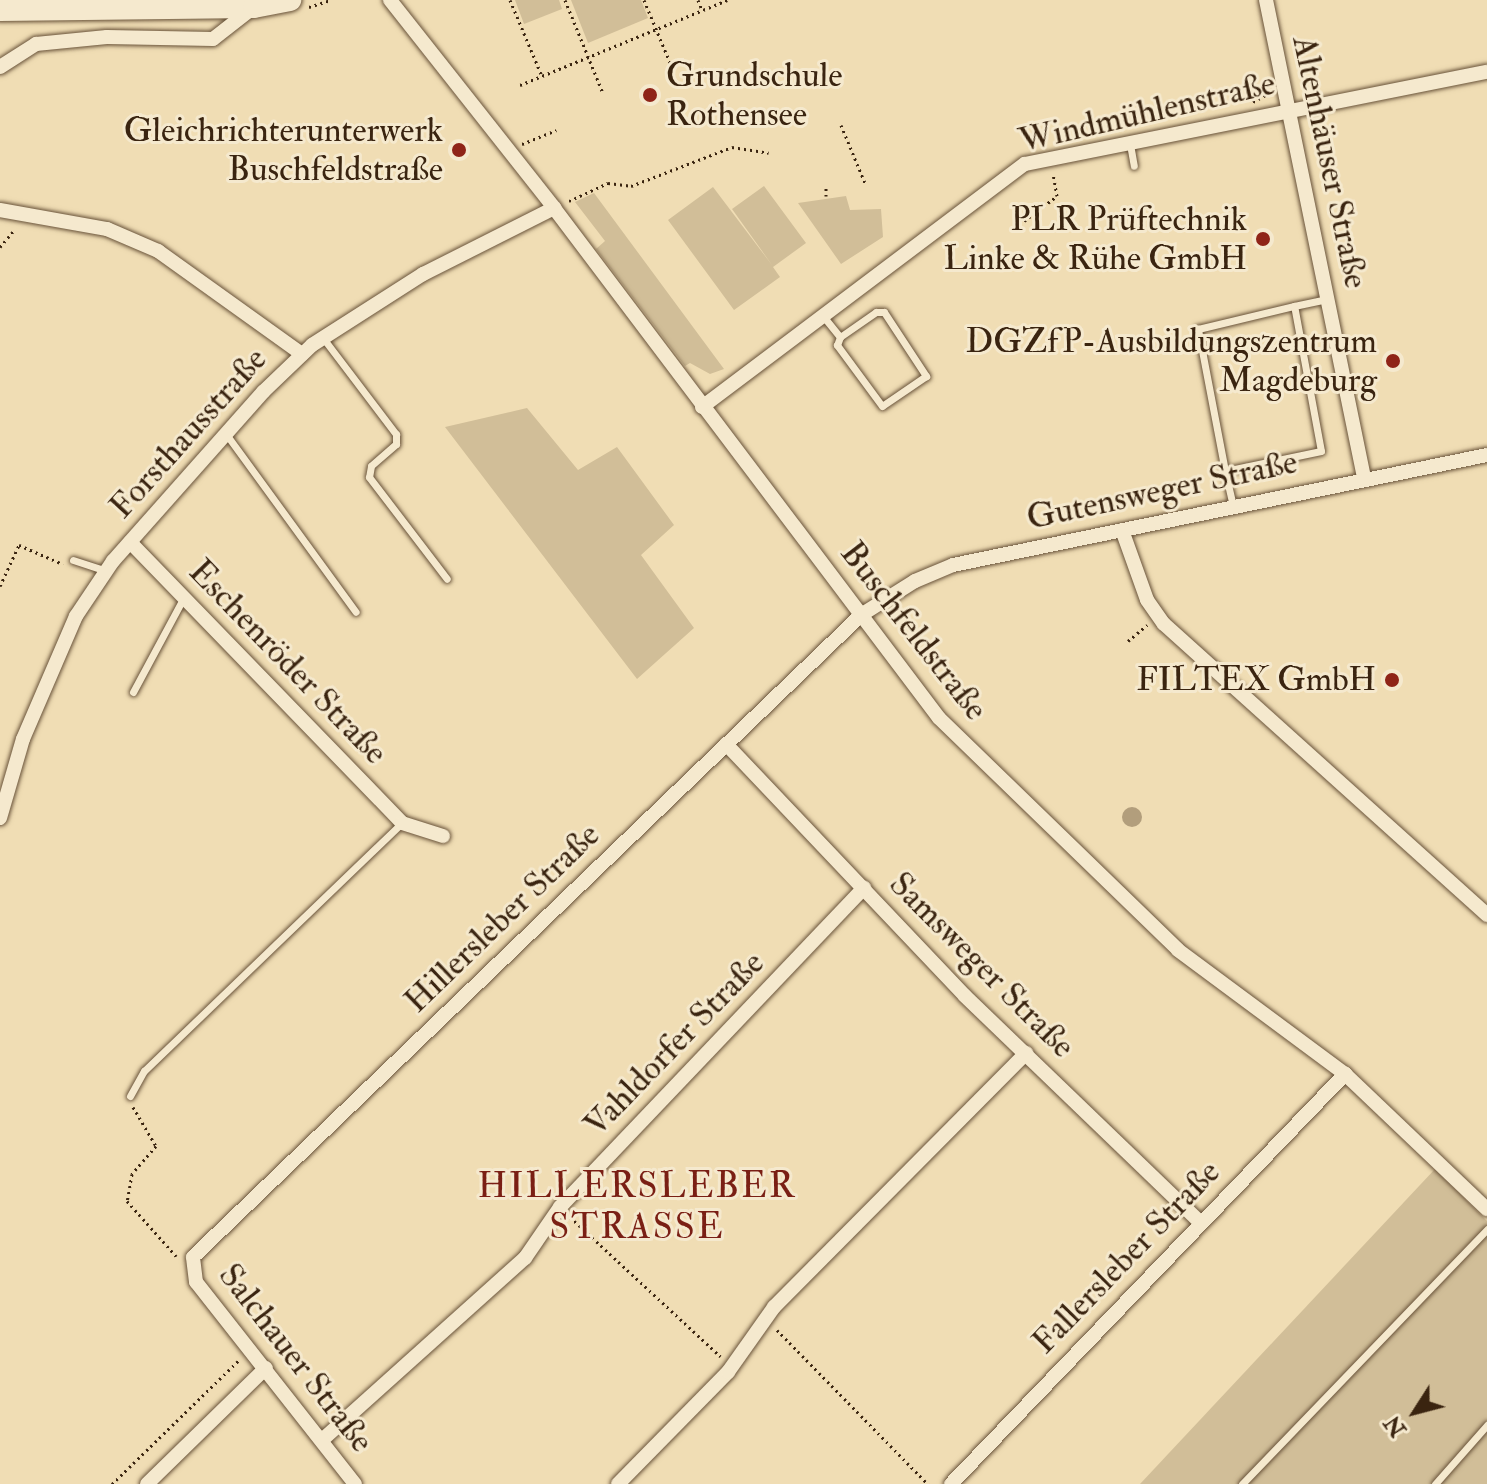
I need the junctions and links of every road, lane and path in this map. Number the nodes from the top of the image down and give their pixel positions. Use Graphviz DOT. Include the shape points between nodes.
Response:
graph roads {
  1 [pos="290,0"];
  2 [pos="390,0"];
  3 [pos="510,0"];
  4 [pos="565,0"];
  5 [pos="653,0"];
  6 [pos="698,0"];
  7 [pos="727,0"];
  8 [pos="1266,0"];
  9 [pos="645,2"];
  10 [pos="254,7"];
  11 [pos="0,10"];
  12 [pos="702,10"];
  13 [pos="656,29"];
  14 [pos="589,57"];
  15 [pos="671,65"];
  16 [pos="0,67"];
  17 [pos="1487,72"];
  18 [pos="542,76"];
  19 [pos="520,85"];
  20 [pos="603,93"];
  21 [pos="1289,109"];
  22 [pos="841,125"];
  23 [pos="556,130"];
  24 [pos="1130,142"];
  25 [pos="508,150"];
  26 [pos="769,153"];
  27 [pos="1134,166"];
  28 [pos="1053,176"];
  29 [pos="865,183"];
  30 [pos="826,188"];
  31 [pos="826,196"];
  32 [pos="554,208"];
  33 [pos="0,210"];
  34 [pos="28,214"];
  35 [pos="1024,221"];
  36 [pos="0,247"];
  37 [pos="1328,299"];
  38 [pos="1294,306"];
  39 [pos="823,316"];
  40 [pos="840,337"];
  41 [pos="323,338"];
  42 [pos="302,354"];
  43 [pos="702,407"];
  44 [pos="226,434"];
  45 [pos="1487,455"];
  46 [pos="1225,471"];
  47 [pos="1364,477"];
  48 [pos="1233,506"];
  49 [pos="1122,530"];
  50 [pos="130,542"];
  51 [pos="73,560"];
  52 [pos="106,571"];
  53 [pos="447,579"];
  54 [pos="0,586"];
  55 [pos="184,597"];
  56 [pos="356,612"];
  57 [pos="861,615"];
  58 [pos="1157,616"];
  59 [pos="1128,641"];
  60 [pos="133,692"];
  61 [pos="726,744"];
  62 [pos="0,818"];
  63 [pos="402,823"];
  64 [pos="443,836"];
  65 [pos="864,888"];
  66 [pos="1487,915"];
  67 [pos="1026,1053"];
  68 [pos="1345,1074"];
  69 [pos="130,1096"];
  70 [pos="560,1207"];
  71 [pos="1487,1209"];
  72 [pos="1201,1223"];
  73 [pos="1487,1229"];
  74 [pos="191,1269"];
  75 [pos="765,1318"];
  76 [pos="251,1349"];
  77 [pos="731,1367"];
  78 [pos="266,1368"];
  79 [pos="1487,1425"];
  80 [pos="322,1440"];
  81 [pos="112,1484"];
  82 [pos="147,1484"];
  83 [pos="355,1484"];
  84 [pos="618,1484"];
  85 [pos="928,1484"];
  86 [pos="951,1484"];
  87 [pos="1242,1484"];
  88 [pos="1435,1484"];
  1 -- 10 [label="main road"];
  2 -- 25 [label="street, Buschfeldstraße"];
  3 -- 18 [label="path"];
  4 -- 14 [label="path"];
  5 -- 9 [label="path"];
  6 -- 12 [label="path"];
  7 -- 12 [label="path"];
  8 -- 21 [label="street, Altenhäuser Straße"];
  9 -- 13 [label="path"];
  10 -- 11 [label="main road"];
  10 -- 16 [label="street" via="213,39 107,37 36,44"];
  12 -- 13 [label="path"];
  13 -- 14 [label="path"];
  13 -- 15 [label="path"];
  14 -- 18 [label="path"];
  14 -- 20 [label="path"];
  17 -- 21 [label="street, Windmühlenstraße"];
  18 -- 19 [label="path"];
  21 -- 24 [label="street, Windmühlenstraße"];
  21 -- 37 [label="street, Altenhäuser Straße"];
  22 -- 29 [label="path"];
  23 -- 25 [label="path"];
  24 -- 27 [label="lane"];
  24 -- 39 [label="street, Windmühlenstraße" via="1025,164"];
  25 -- 32 [label="street, Buschfeldstraße"];
  26 -- 32 [label="path" via="732,147 631,186 608,183"];
  28 -- 35 [label="path" via="1057,196"];
  30 -- 31 [label="path"];
  32 -- 41 [label="street, Forsthausstraße" via="462,251"];
  32 -- 43 [label="street, Buschfeldstraße"];
  33 -- 34 [label="street"];
  34 -- 36 [label="path"];
  34 -- 42 [label="street" via="107,229 158,251"];
  37 -- 38 [label="lane"];
  37 -- 47 [label="street, Altenhäuser Straße"];
  38 -- 46 [label="lane" via="1198,329"];
  38 -- 46 [label="lane" via="1321,451"];
  39 -- 40 [label="lane"];
  39 -- 43 [label="street, Windmühlenstraße"];
  40 -- 40 [label="lane" via="884,312 926,376 882,406 837,345"];
  41 -- 42 [label="street, Forsthausstraße"];
  41 -- 53 [label="lane" via="396,434 396,444 371,466 369,477"];
  42 -- 44 [label="street, Forsthausstraße"];
  43 -- 57 [label="street, Buschfeldstraße"];
  44 -- 50 [label="street, Forsthausstraße"];
  44 -- 56 [label="lane"];
  45 -- 47 [label="street, Gutensweger Straße"];
  46 -- 48 [label="lane"];
  47 -- 48 [label="street, Gutensweger Straße"];
  48 -- 49 [label="street, Gutensweger Straße"];
  49 -- 57 [label="street, Gutensweger Straße" via="941,568"];
  49 -- 58 [label="street"];
  50 -- 52 [label="street, Forsthausstraße"];
  50 -- 55 [label="street, Eschenröder Straße"];
  51 -- 52 [label="lane"];
  51 -- 54 [label="path" via="70,567 19,545"];
  52 -- 62 [label="street, Forsthausstraße" via="58,652 23,739"];
  55 -- 60 [label="lane"];
  55 -- 63 [label="street, Eschenröder Straße"];
  57 -- 61 [label="street, Hillersleber Straße"];
  57 -- 68 [label="street, Buschfeldstraße" via="939,718 1178,950"];
  58 -- 59 [label="path"];
  58 -- 66 [label="street"];
  61 -- 65 [label="street, Samsweger Straße"];
  61 -- 74 [label="street, Hillersleber Straße" via="195,1253"];
  63 -- 64 [label="street, Eschenröder Straße"];
  63 -- 69 [label="lane" via="144,1071"];
  65 -- 67 [label="street, Samsweger Straße"];
  65 -- 70 [label="street, Vahldorfer Straße"];
  67 -- 72 [label="street, Samsweger Straße"];
  67 -- 75 [label="street"];
  68 -- 71 [label="street, Buschfeldstraße"];
  68 -- 72 [label="street, Fallersleber Straße"];
  69 -- 74 [label="path" via="137,1121 156,1146 132,1174 127,1201"];
  70 -- 77 [label="path"];
  70 -- 80 [label="street, Vahldorfer Straße" via="525,1258"];
  72 -- 86 [label="street, Fallersleber Straße"];
  73 -- 87 [label="lane"];
  74 -- 76 [label="street, Salchauer Straße"];
  75 -- 77 [label="street"];
  75 -- 85 [label="path"];
  76 -- 78 [label="street, Salchauer Straße"];
  76 -- 81 [label="path"];
  77 -- 84 [label="street"];
  78 -- 80 [label="street, Salchauer Straße"];
  78 -- 82 [label="street"];
  79 -- 88 [label="lane"];
  80 -- 83 [label="street, Salchauer Straße"];
}
